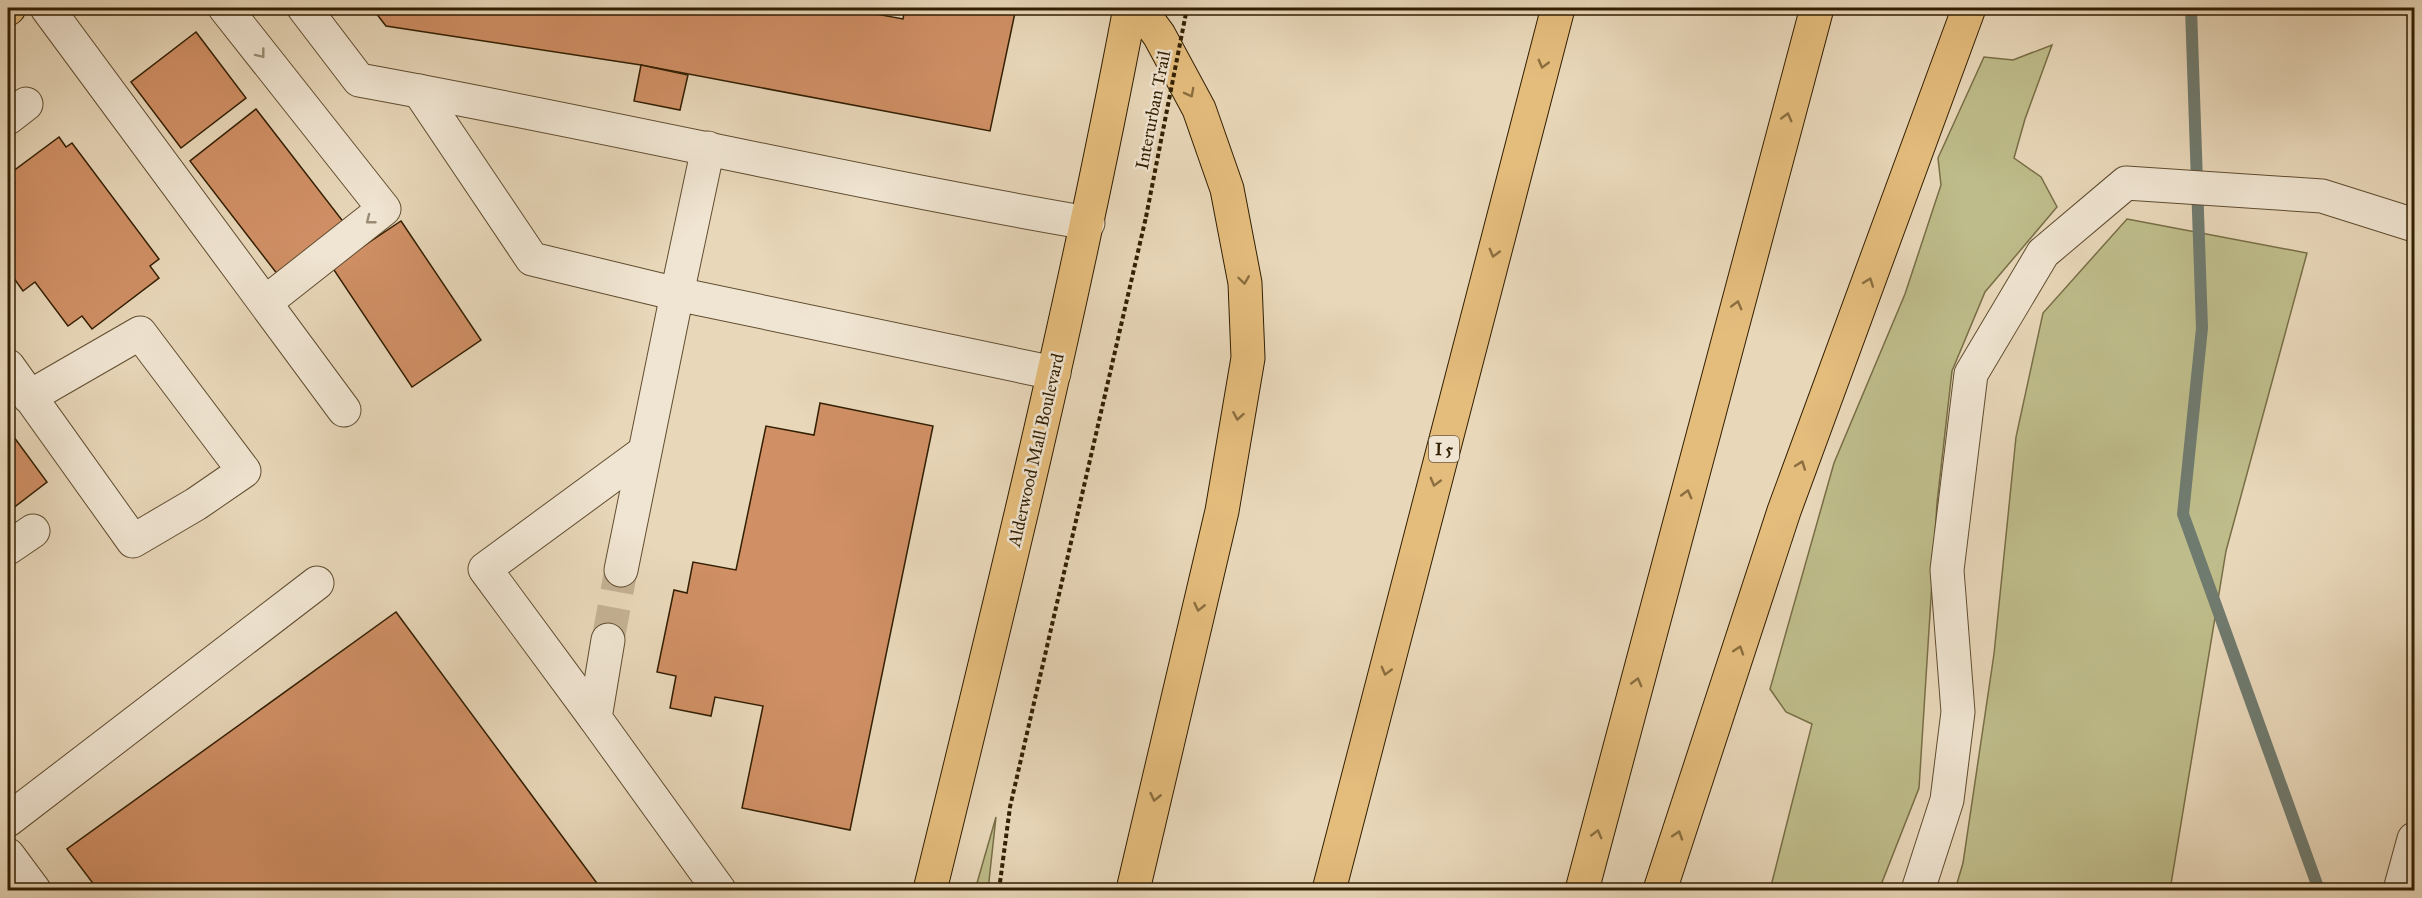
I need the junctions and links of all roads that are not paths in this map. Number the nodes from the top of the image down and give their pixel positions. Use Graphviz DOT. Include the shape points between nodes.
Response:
graph roads {
  1 [pos="47,8"];
  2 [pos="225,8"];
  3 [pos="304,8"];
  4 [pos="1130,8"];
  5 [pos="1139,8"];
  6 [pos="1558,8"];
  7 [pos="1816,8"];
  8 [pos="1969,8"];
  9 [pos="419,92"];
  10 [pos="708,148"];
  11 [pos="1088,223"];
  12 [pos="2415,225"];
  13 [pos="676,294"];
  14 [pos="266,302"];
  15 [pos="8,366"];
  16 [pos="1054,373"];
  17 [pos="30,397"];
  18 [pos="344,410"];
  19 [pos="644,453"];
  20 [pos="621,570"];
  21 [pos="317,583"];
  22 [pos="608,640"];
  23 [pos="595,718"];
  24 [pos="8,820"];
  25 [pos="2415,839"];
  26 [pos="8,855"];
  27 [pos="34,891"];
  28 [pos="719,891"];
  29 [pos="930,891"];
  30 [pos="1133,891"];
  31 [pos="1329,891"];
  32 [pos="1582,891"];
  33 [pos="1660,891"];
  34 [pos="1918,891"];
  35 [pos="2400,891"];
  1 -- 14 [label="street"];
  2 -- 14 [label="street, one-way" via="384,209"];
  3 -- 9 [label="street" via="359,80"];
  4 -- 11 [label="main road, Alderwood Mall Boulevard"];
  5 -- 30 [label="main road, one-way" via="1159,35 1199,109 1227,189 1245,283 1248,358 1222,511"];
  6 -- 31 [label="main road, I 5, one-way"];
  32 -- 7 [label="main road, one-way"];
  33 -- 8 [label="main road, one-way" via="1784,512"];
  9 -- 10 [label="street"];
  9 -- 13 [label="street" via="532,259"];
  10 -- 11 [label="street"];
  10 -- 13 [label="street"];
  11 -- 16 [label="main road, Alderwood Mall Boulevard"];
  12 -- 34 [label="street" via="2322,196 2126,183 2043,253 1971,374 1947,570 1958,712 1947,800"];
  13 -- 16 [label="street"];
  13 -- 19 [label="street"];
  14 -- 18 [label="street"];
  15 -- 17 [label="street"];
  16 -- 29 [label="main road, Alderwood Mall Boulevard"];
  17 -- 17 [label="street" via="133,541 244,471 140,333"];
  19 -- 20 [label="street"];
  19 -- 23 [label="street" via="485,569"];
  21 -- 24 [label="street"];
  22 -- 23 [label="street"];
  23 -- 28 [label="street"];
  25 -- 35 [label="street"];
  26 -- 27 [label="street"];
}
